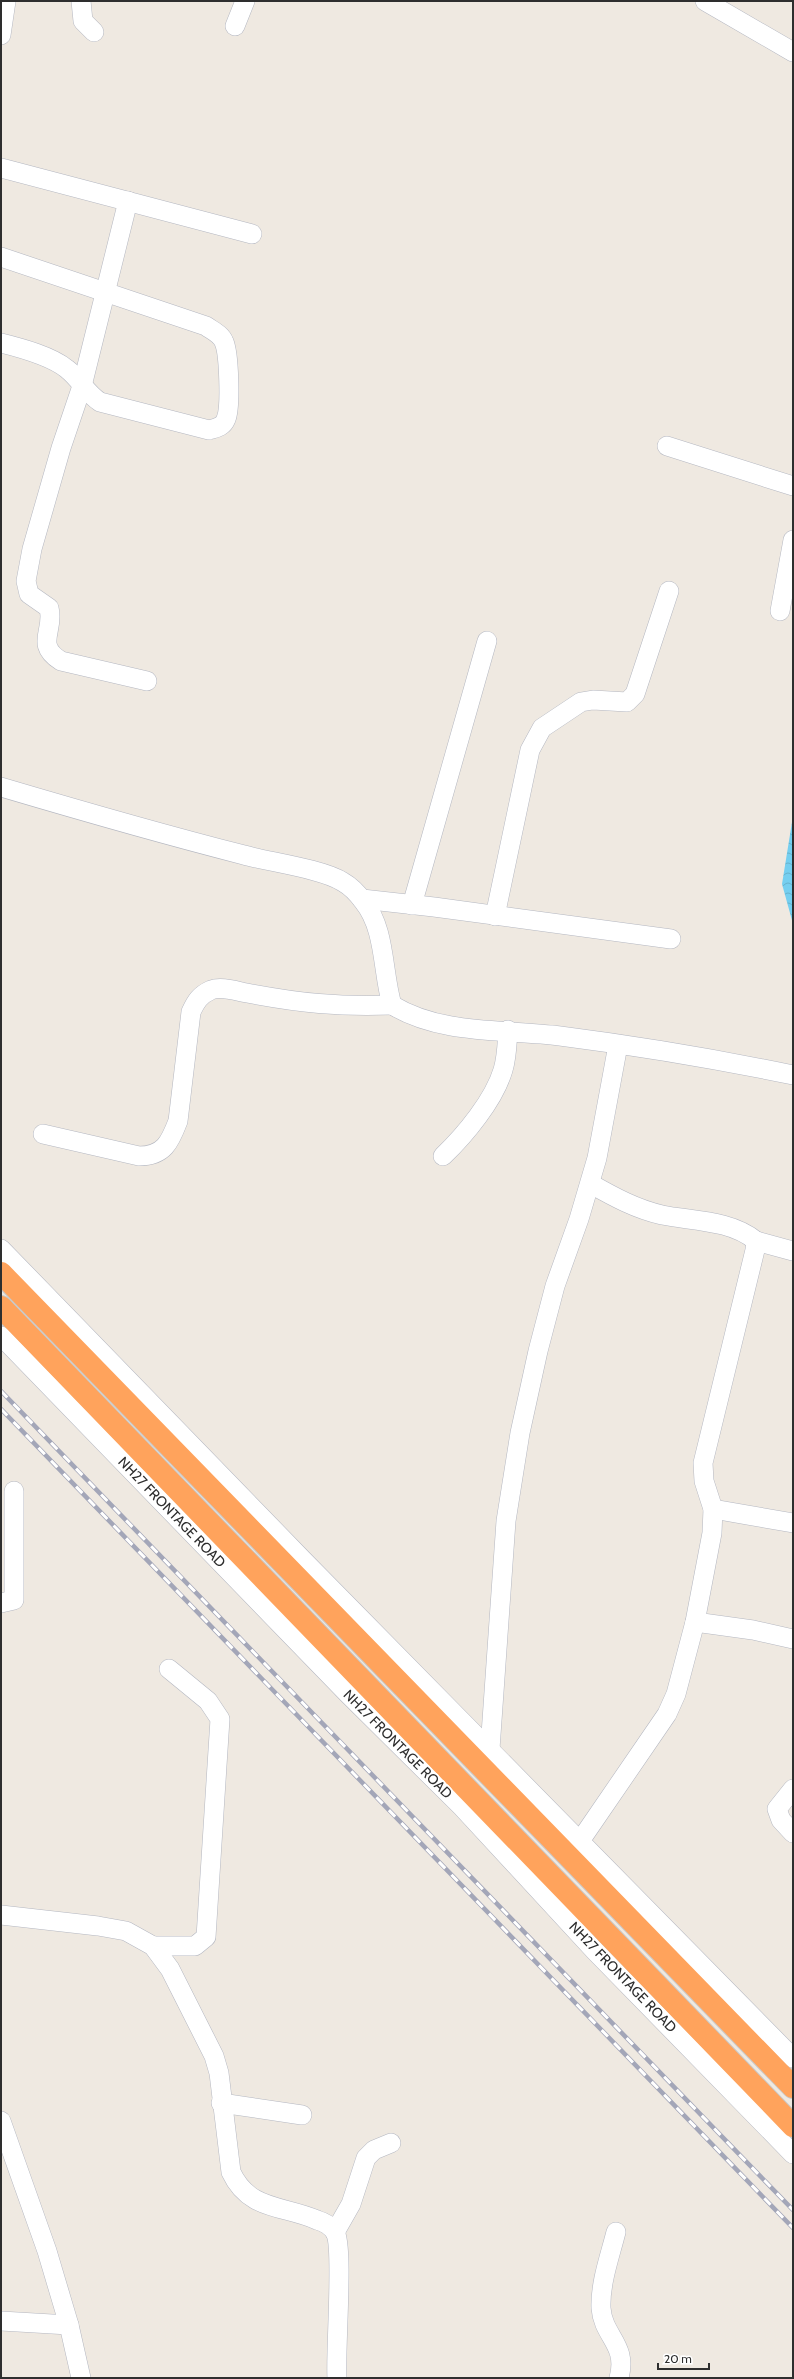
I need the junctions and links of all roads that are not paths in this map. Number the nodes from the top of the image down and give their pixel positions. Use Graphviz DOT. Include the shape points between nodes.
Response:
graph roads {
  1 [pos="6,1"];
  2 [pos="81,1"];
  3 [pos="245,1"];
  4 [pos="705,1"];
  5 [pos="235,26"];
  6 [pos="94,32"];
  7 [pos="1,35"];
  8 [pos="793,52"];
  9 [pos="1,168"];
  10 [pos="128,201"];
  11 [pos="252,234"];
  12 [pos="1,257"];
  13 [pos="106,294"];
  14 [pos="1,343"];
  15 [pos="82,386"];
  16 [pos="667,446"];
  17 [pos="793,486"];
  18 [pos="793,540"];
  19 [pos="669,591"];
  20 [pos="780,611"];
  21 [pos="487,641"];
  22 [pos="147,681"];
  23 [pos="1,787"];
  24 [pos="362,899"];
  25 [pos="412,904"];
  26 [pos="495,916"];
  27 [pos="671,939"];
  28 [pos="392,1005"];
  29 [pos="508,1030"];
  30 [pos="618,1045"];
  31 [pos="793,1075"];
  32 [pos="43,1134"];
  33 [pos="443,1156"];
  34 [pos="591,1184"];
  35 [pos="756,1241"];
  36 [pos="1,1249"];
  37 [pos="793,1251"];
  38 [pos="1,1272"];
  39 [pos="1,1307"];
  40 [pos="1,1336"];
  41 [pos="14,1491"];
  42 [pos="713,1509"];
  43 [pos="793,1523"];
  44 [pos="1,1603"];
  45 [pos="695,1622"];
  46 [pos="793,1639"];
  47 [pos="169,1669"];
  48 [pos="490,1749"];
  49 [pos="793,1789"];
  50 [pos="793,1833"];
  51 [pos="580,1841"];
  52 [pos="1,1915"];
  53 [pos="153,1946"];
  54 [pos="793,2058"];
  55 [pos="793,2087"];
  56 [pos="221,2103"];
  57 [pos="302,2115"];
  58 [pos="1,2121"];
  59 [pos="793,2126"];
  60 [pos="391,2143"];
  61 [pos="793,2154"];
  62 [pos="335,2232"];
  63 [pos="616,2232"];
  64 [pos="1,2321"];
  65 [pos="69,2325"];
  66 [pos="80,2378"];
  67 [pos="337,2378"];
  68 [pos="619,2378"];
  1 -- 7 [label="street"];
  2 -- 6 [label="street" via="83,22"];
  3 -- 5 [label="street"];
  4 -- 8 [label="street"];
  9 -- 10 [label="street"];
  10 -- 11 [label="street"];
  10 -- 13 [label="street"];
  12 -- 13 [label="street"];
  13 -- 15 [label="street"];
  13 -- 15 [label="street" via="206,326 219,334 225,343 227,358 229,398 226,419 220,427 209,430 100,402"];
  14 -- 15 [label="street" via="52,360 66,368"];
  15 -- 22 [label="street" via="61,448 32,549 26,581 29,594 49,608 51,616 45,642 51,655 61,661"];
  16 -- 17 [label="street"];
  18 -- 20 [label="street"];
  19 -- 26 [label="street" via="635,694 627,702 581,702 542,728 536,738 530,750"];
  21 -- 25 [label="street"];
  23 -- 24 [label="street" via="103,818 321,874 343,882"];
  24 -- 25 [label="street"];
  24 -- 28 [label="street" via="372,912 378,932"];
  25 -- 26 [label="street"];
  26 -- 27 [label="street"];
  28 -- 29 [label="street" via="426,1020"];
  28 -- 32 [label="street" via="321,1006 228,989 212,990 197,999 191,1012 178,1121 172,1137 164,1148 152,1156 139,1156"];
  29 -- 30 [label="street"];
  29 -- 33 [label="street" via="506,1057 498,1083 471,1126"];
  30 -- 31 [label="street" via="732,1062"];
  30 -- 34 [label="street"];
  34 -- 35 [label="street" via="628,1204 662,1215 695,1219 737,1230"];
  34 -- 48 [label="street" via="555,1286 520,1433 506,1521"];
  35 -- 37 [label="street"];
  35 -- 42 [label="street" via="756,1250 703,1463 704,1481"];
  36 -- 48 [label="street"];
  38 -- 55 [label="highway"];
  39 -- 59 [label="highway"];
  40 -- 61 [label="street, NH27 FRONTAGE ROAD" via="348,1694 462,1807 594,1950"];
  41 -- 44 [label="street" via="14,1600"];
  42 -- 43 [label="street"];
  42 -- 45 [label="street" via="711,1540"];
  45 -- 46 [label="street" via="753,1630"];
  45 -- 51 [label="street" via="683,1674 667,1714"];
  47 -- 53 [label="street" via="208,1701 220,1719 206,1937 195,1946"];
  48 -- 51 [label="street"];
  49 -- 50 [label="street" via="777,1809 781,1820"];
  51 -- 54 [label="street"];
  52 -- 53 [label="street" via="112,1929 132,1934"];
  53 -- 56 [label="street" via="170,1969 214,2056 219,2073"];
  56 -- 57 [label="street"];
  56 -- 62 [label="street" via="231,2172 240,2189 267,2205 306,2215 325,2223"];
  58 -- 65 [label="street" via="47,2251"];
  60 -- 62 [label="street" via="374,2150 366,2158 351,2204"];
  62 -- 67 [label="street" via="340,2267"];
  63 -- 68 [label="street" via="601,2309 622,2358"];
  64 -- 65 [label="street"];
  65 -- 66 [label="street"];
}
